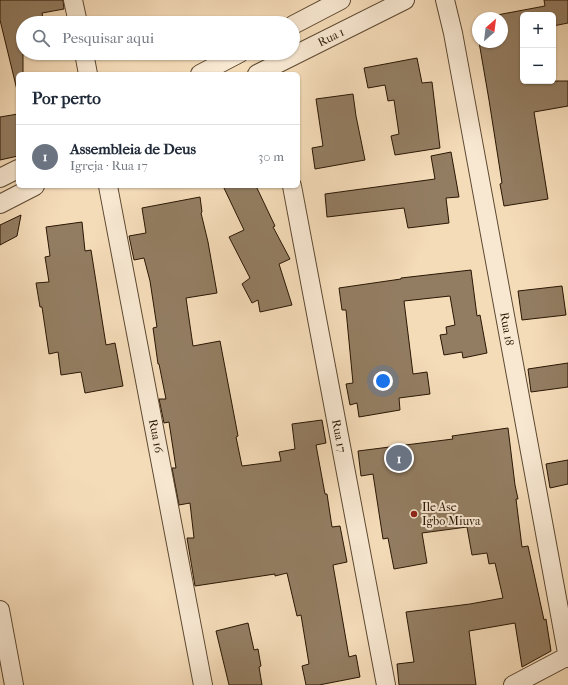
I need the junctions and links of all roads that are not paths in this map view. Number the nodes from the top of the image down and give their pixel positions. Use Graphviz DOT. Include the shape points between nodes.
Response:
graph roads {
  1 [pos="74,0"];
  2 [pos="341,0"];
  3 [pos="405,0"];
  4 [pos="446,0"];
  5 [pos="77,16"];
  6 [pos="300,21"];
  7 [pos="300,50"];
  8 [pos="85,60"];
  9 [pos="227,60"];
  10 [pos="280,60"];
  11 [pos="265,67"];
  12 [pos="88,72"];
  13 [pos="204,72"];
  14 [pos="16,170"];
  15 [pos="0,178"];
  16 [pos="31,188"];
  17 [pos="108,188"];
  18 [pos="292,188"];
  19 [pos="0,204"];
  20 [pos="0,610"];
  21 [pos="568,657"];
  22 [pos="14,685"];
  23 [pos="203,685"];
  24 [pos="386,685"];
  25 [pos="513,685"];
  1 -- 5 [label="street"];
  2 -- 6 [label="street"];
  3 -- 7 [label="street, Rua 1"];
  4 -- 21 [label="street, Rua 18"];
  8 -- 12 [label="street"];
  9 -- 13 [label="street"];
  10 -- 11 [label="street, Rua 1"];
  14 -- 15 [label="street"];
  16 -- 19 [label="street"];
  17 -- 23 [label="street, Rua 16"];
  18 -- 24 [label="street, Rua 17"];
  20 -- 22 [label="street"];
  21 -- 25 [label="street"];
}
